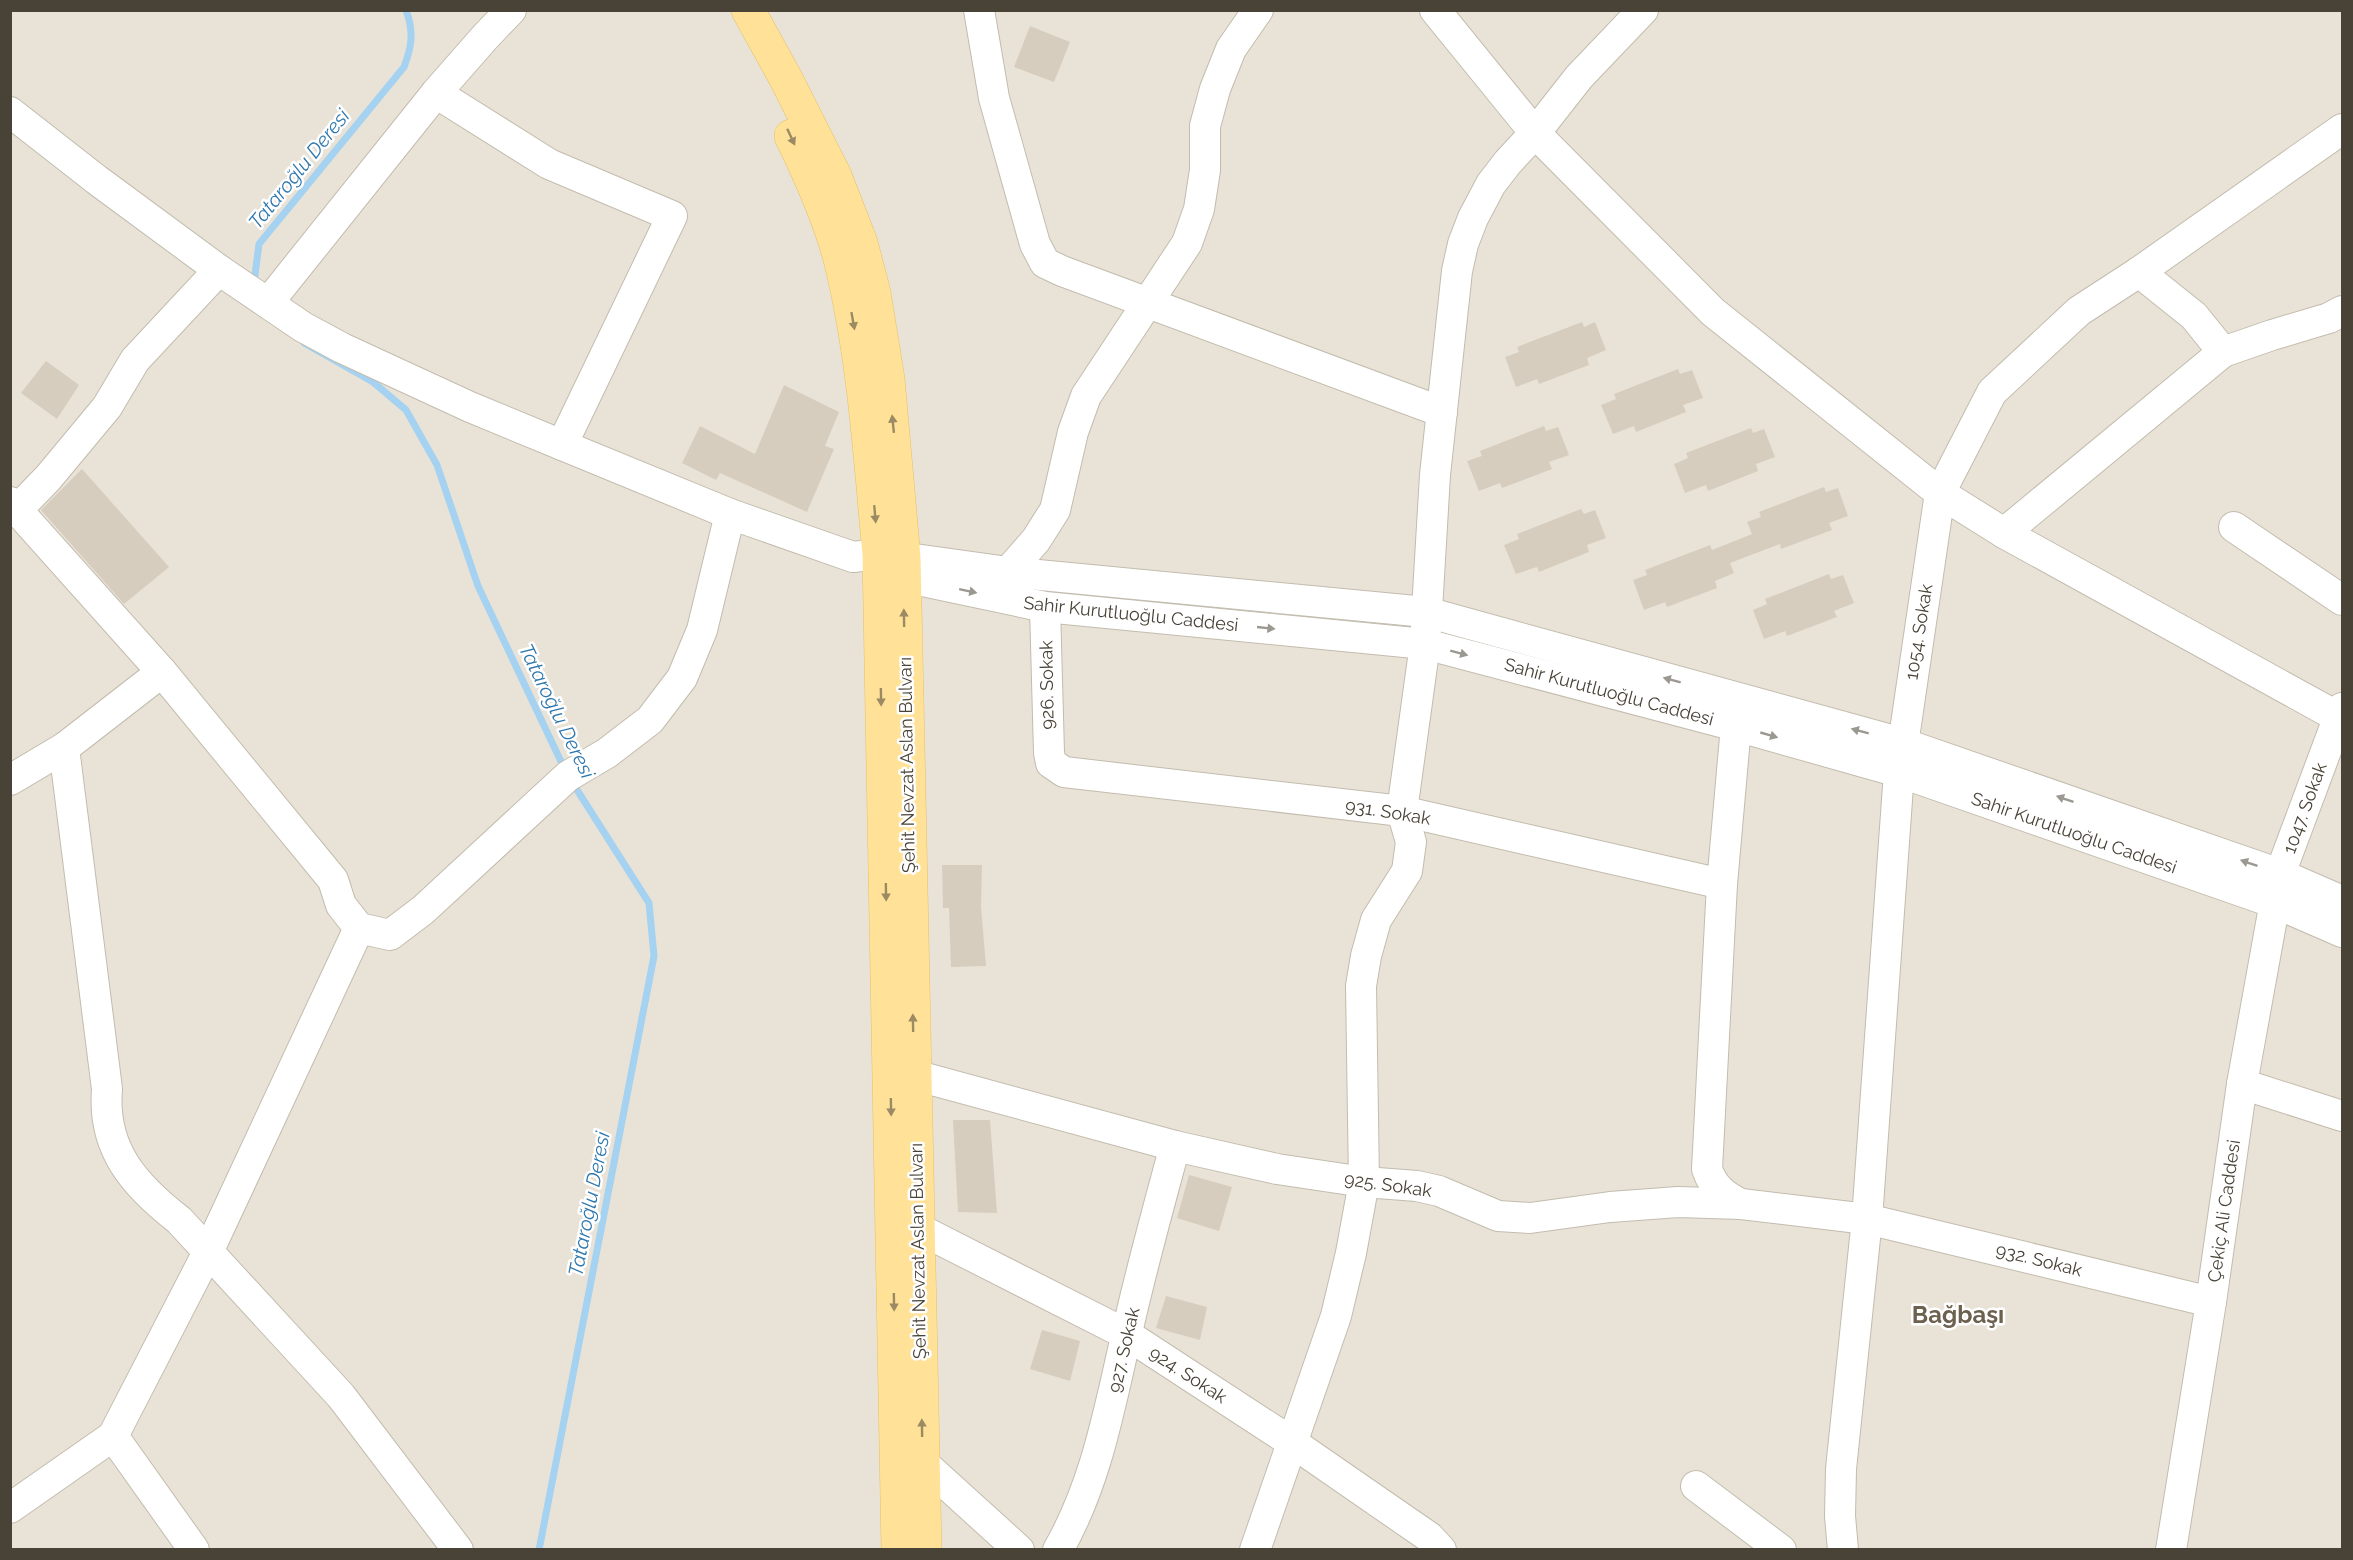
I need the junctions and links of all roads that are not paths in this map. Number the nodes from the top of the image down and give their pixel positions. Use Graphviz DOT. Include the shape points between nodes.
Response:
graph roads {
  1 [pos="511,10"];
  2 [pos="725,10"];
  3 [pos="748,10"];
  4 [pos="980,10"];
  5 [pos="1258,10"];
  6 [pos="1435,10"];
  7 [pos="1643,10"];
  8 [pos="436,93"];
  9 [pos="10,112"];
  10 [pos="2343,129"];
  11 [pos="1535,133"];
  12 [pos="219,270"];
  13 [pos="2139,272"];
  14 [pos="1149,302"];
  15 [pos="268,303"];
  16 [pos="2343,310"];
  17 [pos="2223,352"];
  18 [pos="1442,412"];
  19 [pos="562,445"];
  20 [pos="1940,493"];
  21 [pos="14,506"];
  22 [pos="730,514"];
  23 [pos="2234,527"];
  24 [pos="2004,533"];
  25 [pos="883,564"];
  26 [pos="1008,572"];
  27 [pos="2343,600"];
  28 [pos="1045,607"];
  29 [pos="1426,612"];
  30 [pos="1425,644"];
  31 [pos="162,672"];
  32 [pos="2340,713"];
  33 [pos="1736,726"];
  34 [pos="64,748"];
  35 [pos="1900,757"];
  36 [pos="1051,764"];
  37 [pos="10,780"];
  38 [pos="1401,811"];
  39 [pos="2280,874"];
  40 [pos="1722,884"];
  41 [pos="2343,901"];
  42 [pos="2275,903"];
  43 [pos="359,928"];
  44 [pos="2343,932"];
  45 [pos="914,1075"];
  46 [pos="2242,1084"];
  47 [pos="2343,1116"];
  48 [pos="1175,1146"];
  49 [pos="1364,1182"];
  50 [pos="1741,1204"];
  51 [pos="1867,1219"];
  52 [pos="917,1228"];
  53 [pos="208,1252"];
  54 [pos="2211,1302"];
  55 [pos="1126,1334"];
  56 [pos="113,1436"];
  57 [pos="1293,1443"];
  58 [pos="922,1462"];
  59 [pos="1696,1486"];
  60 [pos="10,1508"];
  61 [pos="194,1550"];
  62 [pos="458,1550"];
  63 [pos="898,1550"];
  64 [pos="925,1550"];
  65 [pos="1019,1550"];
  66 [pos="1058,1550"];
  67 [pos="1255,1550"];
  68 [pos="1441,1550"];
  69 [pos="1781,1550"];
  70 [pos="1844,1550"];
  71 [pos="2171,1550"];
  1 -- 8 [label="street"];
  2 -- 25 [label="main road, Şehit Nevzat Aslan Bulvarı, one-way" via="795,146 839,257 853,320"];
  25 -- 3 [label="main road, Şehit Nevzat Aslan Bulvarı, one-way" via="888,380 874,293 861,243 835,176"];
  4 -- 14 [label="street" via="994,98 1035,244 1045,263"];
  5 -- 14 [label="street" via="1231,50 1204,126 1205,170 1199,209 1187,243"];
  6 -- 11 [label="street"];
  7 -- 11 [label="street" via="1579,77"];
  8 -- 15 [label="street"];
  8 -- 19 [label="street" via="549,164 672,216"];
  9 -- 12 [label="street"];
  10 -- 13 [label="street, 1054. Sokak"];
  11 -- 18 [label="street" via="1491,184 1463,244"];
  11 -- 20 [label="street" via="1713,312"];
  12 -- 15 [label="street"];
  12 -- 21 [label="street" via="135,360 101,414 48,478"];
  13 -- 17 [label="street" via="2194,316"];
  13 -- 20 [label="street, 1054. Sokak" via="2079,311 1992,392"];
  14 -- 18 [label="street"];
  14 -- 26 [label="street" via="1086,396 1073,432 1055,510"];
  15 -- 19 [label="street" via="342,348"];
  16 -- 17 [label="street"];
  17 -- 24 [label="street"];
  18 -- 29 [label="street"];
  19 -- 22 [label="street"];
  20 -- 24 [label="street"];
  20 -- 35 [label="street, 1054. Sokak"];
  21 -- 31 [label="street"];
  22 -- 25 [label="street"];
  22 -- 43 [label="street" via="702,630 682,678 650,720 607,753 568,776 423,910 390,935"];
  23 -- 27 [label="street"];
  24 -- 32 [label="street"];
  25 -- 26 [label="street, Sahir Kurutluoğlu Caddesi"];
  25 -- 28 [label="street, Sahir Kurutluoğlu Caddesi, one-way"];
  45 -- 25 [label="main road, Şehit Nevzat Aslan Bulvarı, one-way"];
  25 -- 63 [label="main road, Şehit Nevzat Aslan Bulvarı, one-way"];
  26 -- 29 [label="street, Sahir Kurutluoğlu Caddesi"];
  28 -- 30 [label="street, Sahir Kurutluoğlu Caddesi, one-way"];
  28 -- 36 [label="street, 926. Sokak"];
  29 -- 30 [label="street"];
  35 -- 29 [label="street, Sahir Kurutluoğlu Caddesi, one-way"];
  30 -- 33 [label="street, Sahir Kurutluoğlu Caddesi, one-way"];
  30 -- 38 [label="street"];
  31 -- 34 [label="street"];
  31 -- 43 [label="street" via="333,880 341,905"];
  32 -- 39 [label="street, 1047. Sokak"];
  33 -- 35 [label="street, Sahir Kurutluoğlu Caddesi, one-way"];
  33 -- 40 [label="street"];
  34 -- 37 [label="street"];
  34 -- 53 [label="street" via="110,1137 141,1184"];
  39 -- 35 [label="street, Sahir Kurutluoğlu Caddesi, one-way"];
  35 -- 42 [label="street, Sahir Kurutluoğlu Caddesi"];
  35 -- 51 [label="street, 1054. Sokak"];
  36 -- 38 [label="street, 931. Sokak" via="1070,774"];
  38 -- 40 [label="street, 931. Sokak"];
  38 -- 49 [label="street" via="1411,843 1407,871 1376,920 1361,986"];
  39 -- 41 [label="street, Sahir Kurutluoğlu Caddesi"];
  39 -- 42 [label="street, Çekiç Ali Caddesi"];
  40 -- 50 [label="street" via="1707,1168 1716,1188"];
  42 -- 44 [label="street, Sahir Kurutluoğlu Caddesi"];
  42 -- 46 [label="street, Çekiç Ali Caddesi"];
  43 -- 53 [label="street"];
  45 -- 48 [label="street, 925. Sokak"];
  45 -- 52 [label="main road, Şehit Nevzat Aslan Bulvarı"];
  46 -- 47 [label="street"];
  46 -- 54 [label="street, Çekiç Ali Caddesi"];
  48 -- 49 [label="street, 925. Sokak" via="1276,1169"];
  48 -- 55 [label="street, 927. Sokak"];
  49 -- 50 [label="street, 925. Sokak" via="1417,1186 1498,1216 1530,1218 1678,1202"];
  49 -- 57 [label="street" via="1336,1316"];
  50 -- 51 [label="street, 925. Sokak"];
  51 -- 54 [label="street, 932. Sokak"];
  51 -- 70 [label="street, 1054. Sokak" via="1841,1469"];
  52 -- 55 [label="street, 924. Sokak"];
  58 -- 52 [label="main road, Şehit Nevzat Aslan Bulvarı, one-way"];
  53 -- 56 [label="street"];
  53 -- 62 [label="street" via="340,1396"];
  54 -- 71 [label="street, Çekiç Ali Caddesi"];
  55 -- 57 [label="street, 924. Sokak"];
  55 -- 66 [label="street, 927. Sokak" via="1097,1461"];
  56 -- 60 [label="street"];
  56 -- 61 [label="street"];
  57 -- 67 [label="street"];
  57 -- 68 [label="street, 924. Sokak" via="1429,1537"];
  58 -- 64 [label="main road, Şehit Nevzat Aslan Bulvarı"];
  58 -- 65 [label="street"];
  59 -- 69 [label="street"];
}
